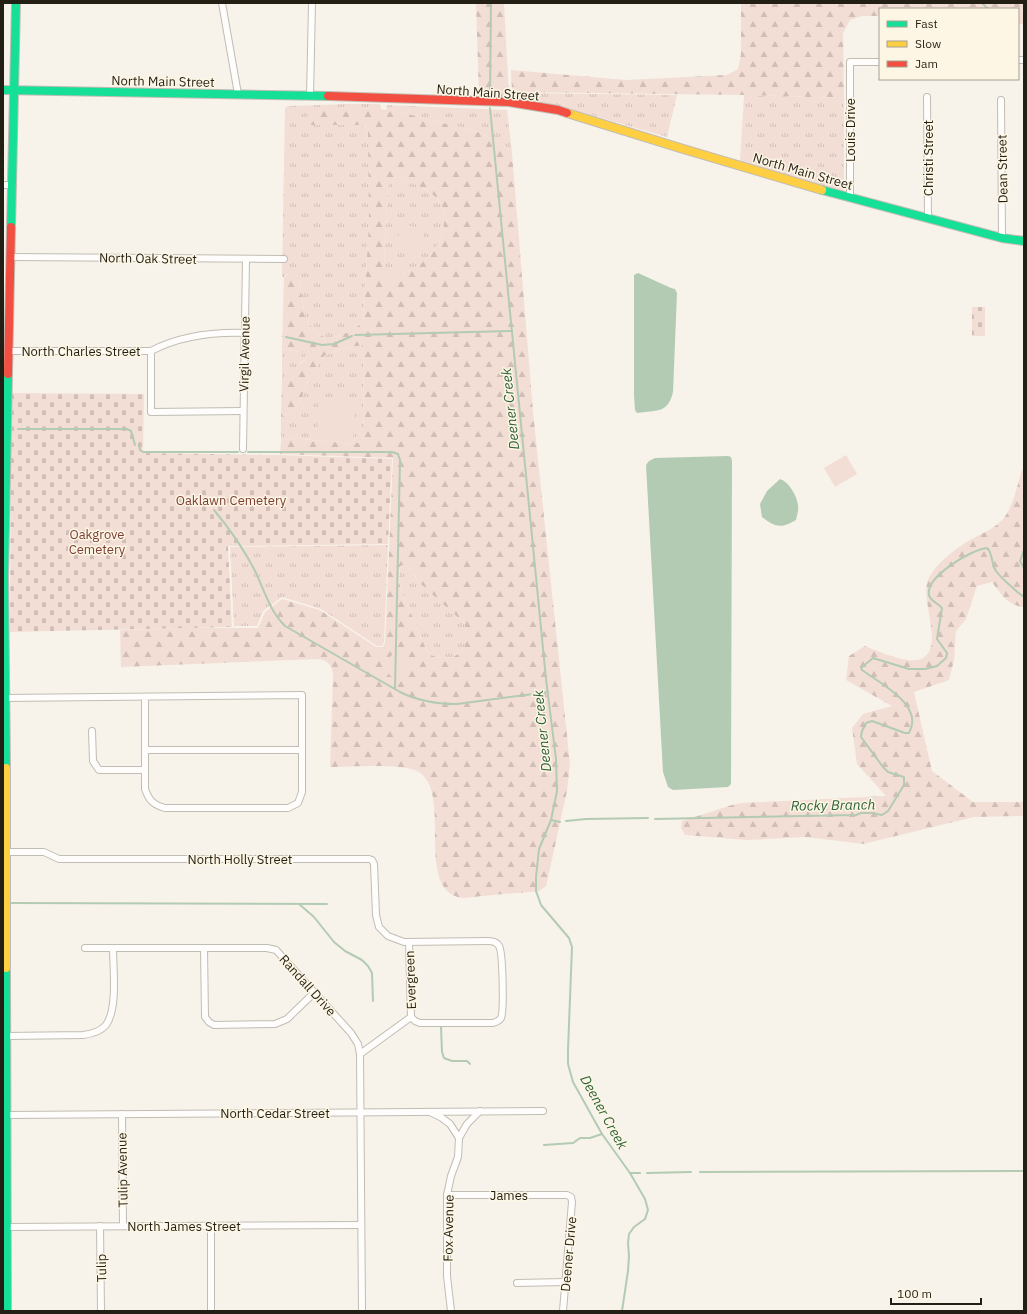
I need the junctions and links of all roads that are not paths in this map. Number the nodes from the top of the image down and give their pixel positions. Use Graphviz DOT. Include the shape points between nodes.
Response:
graph roads {
  1 [pos="16,3"];
  2 [pos="222,3"];
  3 [pos="312,3"];
  4 [pos="879,62"];
  5 [pos="3,90"];
  6 [pos="15,90"];
  7 [pos="238,94"];
  8 [pos="310,96"];
  9 [pos="927,97"];
  10 [pos="1001,100"];
  11 [pos="3,185"];
  12 [pos="13,185"];
  13 [pos="850,198"];
  14 [pos="928,219"];
  15 [pos="1002,238"];
  16 [pos="1024,241"];
  17 [pos="11,257"];
  18 [pos="246,259"];
  19 [pos="284,259"];
  20 [pos="7,279"];
  21 [pos="245,333"];
  22 [pos="9,351"];
  23 [pos="151,351"];
  24 [pos="6,379"];
  25 [pos="243,411"];
  26 [pos="243,449"];
  27 [pos="4,496"];
  28 [pos="3,576"];
  29 [pos="4,637"];
  30 [pos="145,697"];
  31 [pos="4,698"];
  32 [pos="92,731"];
  33 [pos="145,750"];
  34 [pos="302,750"];
  35 [pos="145,770"];
  36 [pos="4,784"];
  37 [pos="6,852"];
  38 [pos="409,942"];
  39 [pos="85,948"];
  40 [pos="113,948"];
  41 [pos="204,948"];
  42 [pos="4,978"];
  43 [pos="315,992"];
  44 [pos="412,1017"];
  45 [pos="6,1036"];
  46 [pos="360,1054"];
  47 [pos="480,1111"];
  48 [pos="543,1111"];
  49 [pos="361,1112"];
  50 [pos="429,1112"];
  51 [pos="122,1114"];
  52 [pos="6,1115"];
  53 [pos="459,1138"];
  54 [pos="5,1175"];
  55 [pos="447,1195"];
  56 [pos="571,1197"];
  57 [pos="361,1224"];
  58 [pos="211,1225"];
  59 [pos="100,1226"];
  60 [pos="123,1226"];
  61 [pos="7,1227"];
  62 [pos="517,1282"];
  63 [pos="565,1282"];
  64 [pos="7,1311"];
  65 [pos="101,1311"];
  66 [pos="211,1311"];
  67 [pos="362,1311"];
  68 [pos="452,1311"];
  69 [pos="563,1311"];
  1 -- 6 [label="street"];
  2 -- 7 [label="street"];
  3 -- 8 [label="street"];
  4 -- 13 [label="street, Louis Drive" via="850,62"];
  5 -- 6 [label="street, North Main Street"];
  6 -- 7 [label="street, North Main Street"];
  6 -- 12 [label="street"];
  7 -- 8 [label="street, North Main Street"];
  8 -- 13 [label="street, North Main Street" via="510,102 534,105"];
  9 -- 14 [label="street, Christi Street"];
  10 -- 15 [label="street, Dean Street"];
  11 -- 12 [label="street"];
  12 -- 17 [label="street"];
  13 -- 14 [label="street, North Main Street"];
  14 -- 15 [label="street, North Main Street"];
  15 -- 16 [label="street, North Main Street"];
  17 -- 18 [label="street, North Oak Street"];
  17 -- 20 [label="street"];
  18 -- 19 [label="street, North Oak Street"];
  18 -- 21 [label="street, Virgil Avenue"];
  20 -- 22 [label="street"];
  21 -- 23 [label="street, North Charles Street" via="216,333 192,337"];
  21 -- 25 [label="street, Virgil Avenue"];
  22 -- 23 [label="street, North Charles Street"];
  22 -- 24 [label="street"];
  23 -- 25 [label="street" via="151,412"];
  24 -- 27 [label="street"];
  25 -- 26 [label="street, Virgil Avenue"];
  27 -- 28 [label="street"];
  28 -- 29 [label="street"];
  29 -- 31 [label="street"];
  30 -- 31 [label="street"];
  30 -- 33 [label="street"];
  30 -- 34 [label="street" via="302,695"];
  31 -- 36 [label="street"];
  32 -- 35 [label="street" via="93,761 99,770"];
  33 -- 34 [label="street"];
  33 -- 35 [label="street"];
  34 -- 35 [label="street" via="302,792 298,803 288,808 165,808 152,802 147,796"];
  36 -- 37 [label="street"];
  37 -- 38 [label="street, North Holly Street" via="44,852 60,858 369,858 374,864 376,915 379,927 388,936 398,941"];
  37 -- 42 [label="street"];
  38 -- 44 [label="street, Evergreen"];
  38 -- 44 [label="street" via="488,941 498,944 501,953 503,999 501,1018 493,1023 420,1023"];
  39 -- 40 [label="street, Randall Drive"];
  40 -- 41 [label="street, Randall Drive"];
  40 -- 45 [label="street" via="114,1003 105,1026 95,1033 83,1035"];
  41 -- 43 [label="street, Randall Drive" via="276,950"];
  41 -- 43 [label="street" via="205,1017 214,1025 282,1022"];
  42 -- 45 [label="street"];
  43 -- 46 [label="street, Randall Drive" via="356,1039"];
  44 -- 46 [label="street"];
  45 -- 52 [label="street"];
  46 -- 49 [label="street, Randall Drive"];
  47 -- 48 [label="street, North Cedar Street"];
  47 -- 50 [label="street, North Cedar Street"];
  47 -- 53 [label="street" via="467,1124"];
  49 -- 50 [label="street, North Cedar Street"];
  49 -- 51 [label="street, North Cedar Street"];
  49 -- 57 [label="street, Randall Drive"];
  50 -- 53 [label="street" via="450,1124"];
  51 -- 52 [label="street, North Cedar Street"];
  51 -- 60 [label="street, Tulip Avenue"];
  52 -- 54 [label="street"];
  53 -- 55 [label="street, Fox Avenue" via="458,1157 450,1176"];
  54 -- 61 [label="street"];
  55 -- 56 [label="street, James" via="568,1194"];
  55 -- 68 [label="street, Fox Avenue" via="447,1276"];
  56 -- 63 [label="street, Deener Drive"];
  57 -- 58 [label="street, North James Street"];
  57 -- 67 [label="street, Randall Drive"];
  58 -- 60 [label="street, North James Street"];
  58 -- 66 [label="street"];
  59 -- 60 [label="street, North James Street"];
  59 -- 61 [label="street, North James Street"];
  59 -- 65 [label="street, Tulip"];
  61 -- 64 [label="street"];
  62 -- 63 [label="street"];
  63 -- 69 [label="street, Deener Drive"];
}
